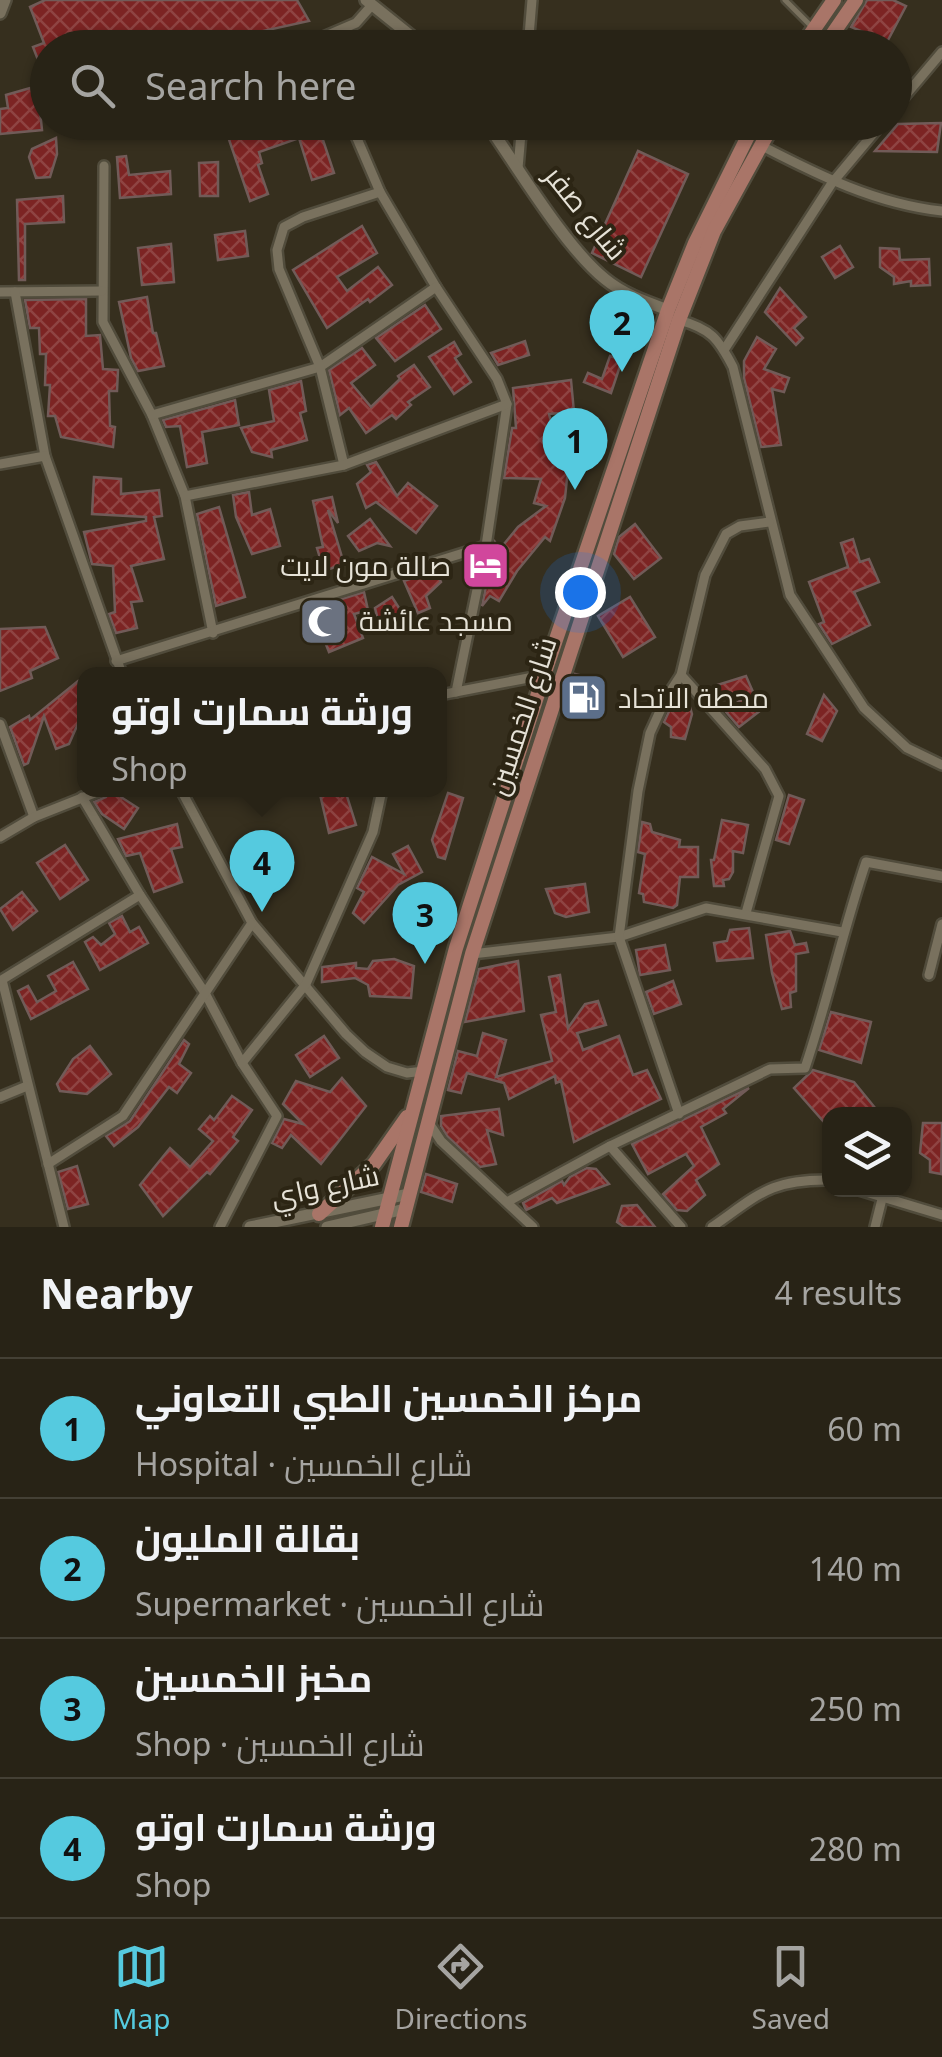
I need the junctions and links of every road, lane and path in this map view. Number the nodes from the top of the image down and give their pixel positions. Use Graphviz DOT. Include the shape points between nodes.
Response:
graph roads {
  1 [pos="5,0"];
  2 [pos="532,0"];
  3 [pos="785,0"];
  4 [pos="834,0"];
  5 [pos="856,0"];
  6 [pos="369,2"];
  7 [pos="0,13"];
  8 [pos="813,28"];
  9 [pos="338,30"];
  10 [pos="404,30"];
  11 [pos="530,30"];
  12 [pos="835,30"];
  13 [pos="942,52"];
  14 [pos="912,88"];
  15 [pos="358,140"];
  16 [pos="499,140"];
  17 [pos="520,140"];
  18 [pos="746,140"];
  19 [pos="763,140"];
  20 [pos="868,140"];
  21 [pos="760,145"];
  22 [pos="104,166"];
  23 [pos="518,168"];
  24 [pos="832,183"];
  25 [pos="380,192"];
  26 [pos="942,210"];
  27 [pos="436,288"];
  28 [pos="102,291"];
  29 [pos="0,292"];
  30 [pos="15,292"];
  31 [pos="674,315"];
  32 [pos="724,350"];
  33 [pos="320,367"];
  34 [pos="506,404"];
  35 [pos="152,415"];
  36 [pos="45,456"];
  37 [pos="0,464"];
  38 [pos="344,465"];
  39 [pos="185,496"];
  40 [pos="769,522"];
  41 [pos="486,546"];
  42 [pos="213,632"];
  43 [pos="116,661"];
  44 [pos="119,667"];
  45 [pos="544,675"];
  46 [pos="681,676"];
  47 [pos="456,692"];
  48 [pos="447,694"];
  49 [pos="0,724"];
  50 [pos="536,726"];
  51 [pos="942,764"];
  52 [pos="82,797"];
  53 [pos="186,797"];
  54 [pos="380,797"];
  55 [pos="34,816"];
  56 [pos="0,837"];
  57 [pos="942,876"];
  58 [pos="140,895"];
  59 [pos="746,913"];
  60 [pos="252,923"];
  61 [pos="942,924"];
  62 [pos="842,932"];
  63 [pos="619,937"];
  64 [pos="472,954"];
  65 [pos="929,975"];
  66 [pos="1,980"];
  67 [pos="306,984"];
  68 [pos="205,993"];
  69 [pos="242,1064"];
  70 [pos="424,1071"];
  71 [pos="26,1086"];
  72 [pos="0,1097"];
  73 [pos="416,1104"];
  74 [pos="679,1114"];
  75 [pos="428,1122"];
  76 [pos="610,1146"];
  77 [pos="48,1164"];
  78 [pos="822,1180"];
  79 [pos="877,1197"];
  80 [pos="882,1199"];
  81 [pos="407,1202"];
  82 [pos="506,1202"];
  83 [pos="385,1213"];
  84 [pos="942,1215"];
  85 [pos="323,1220"];
  86 [pos="64,1227"];
  87 [pos="220,1227"];
  88 [pos="250,1227"];
  89 [pos="401,1227"];
  90 [pos="533,1227"];
  91 [pos="681,1227"];
  92 [pos="712,1227"];
  93 [pos="876,1227"];
  1 -- 7 [label="street"];
  2 -- 11 [label="street"];
  3 -- 8 [label="lane"];
  4 -- 8 [label="main road"];
  5 -- 12 [label="main road"];
  6 -- 9 [label="street" via="356,22"];
  6 -- 10 [label="street"];
  13 -- 14 [label="street"];
  15 -- 25 [label="street"];
  16 -- 23 [label="street, شارع صفر"];
  17 -- 23 [label="street"];
  18 -- 31 [label="main road, شارع الخمسين" via="695,244"];
  19 -- 21 [label="main road, شارع الخمسين"];
  20 -- 24 [label="street"];
  21 -- 24 [label="street"];
  21 -- 31 [label="main road, شارع الخمسين"];
  22 -- 28 [label="street"];
  23 -- 31 [label="street, شارع صفر" via="605,279"];
  24 -- 26 [label="street"];
  24 -- 32 [label="street"];
  25 -- 27 [label="street"];
  25 -- 33 [label="street" via="284,226 279,270"];
  27 -- 33 [label="street"];
  27 -- 34 [label="street" via="497,379"];
  28 -- 30 [label="street"];
  28 -- 35 [label="street" via="104,322"];
  29 -- 30 [label="street"];
  30 -- 36 [label="street"];
  31 -- 32 [label="street" via="703,326"];
  31 -- 45 [label="main road, شارع الخمسين"];
  31 -- 50 [label="main road, شارع الخمسين"];
  32 -- 40 [label="street" via="747,416"];
  33 -- 35 [label="street"];
  33 -- 38 [label="street"];
  34 -- 38 [label="street"];
  34 -- 41 [label="street"];
  35 -- 39 [label="street"];
  36 -- 37 [label="street"];
  36 -- 43 [label="street"];
  38 -- 39 [label="street"];
  39 -- 42 [label="street"];
  40 -- 46 [label="street" via="726,534 705,576"];
  40 -- 51 [label="street" via="790,595 864,708 907,748"];
  41 -- 42 [label="street"];
  41 -- 47 [label="street"];
  42 -- 43 [label="street"];
  43 -- 44 [label="street"];
  45 -- 47 [label="street"];
  45 -- 50 [label="main road, شارع الخمسين"];
  46 -- 59 [label="street" via="765,770 779,796"];
  46 -- 63 [label="street" via="650,733"];
  47 -- 48 [label="street"];
  49 -- 55 [label="street"];
  50 -- 64 [label="main road, شارع الخمسين"];
  50 -- 70 [label="main road, شارع الخمسين" via="456,948"];
  52 -- 55 [label="street"];
  52 -- 58 [label="street"];
  53 -- 60 [label="street"];
  54 -- 67 [label="street" via="372,832"];
  55 -- 56 [label="street"];
  57 -- 62 [label="street" via="866,862"];
  58 -- 66 [label="street"];
  58 -- 68 [label="street"];
  59 -- 62 [label="street"];
  59 -- 63 [label="street" via="706,908"];
  60 -- 67 [label="street"];
  60 -- 68 [label="street"];
  61 -- 65 [label="street"];
  62 -- 74 [label="street" via="805,1068 770,1070"];
  63 -- 64 [label="street"];
  63 -- 74 [label="street"];
  64 -- 75 [label="main road, شارع الخمسين"];
  66 -- 71 [label="street"];
  67 -- 69 [label="street"];
  67 -- 70 [label="street" via="365,1052 387,1067"];
  68 -- 69 [label="street"];
  68 -- 77 [label="street" via="123,1116"];
  69 -- 87 [label="street" via="276,1116"];
  70 -- 73 [label="main road, شارع الخمسين"];
  71 -- 72 [label="street"];
  71 -- 77 [label="street"];
  73 -- 83 [label="main road, شارع الخمسين"];
  73 -- 85 [label="main road"];
  74 -- 76 [label="street"];
  75 -- 81 [label="main road, شارع الخمسين"];
  75 -- 82 [label="street"];
  76 -- 82 [label="street"];
  76 -- 91 [label="street"];
  77 -- 86 [label="street"];
  78 -- 92 [label="street" via="768,1188"];
  79 -- 80 [label="street"];
  80 -- 84 [label="street"];
  80 -- 93 [label="street"];
  81 -- 83 [label="street, شارع واي"];
  81 -- 89 [label="main road, شارع الخمسين"];
  82 -- 90 [label="street"];
  83 -- 85 [label="street, شارع واي"];
  85 -- 88 [label="street, شارع واي"];
}
